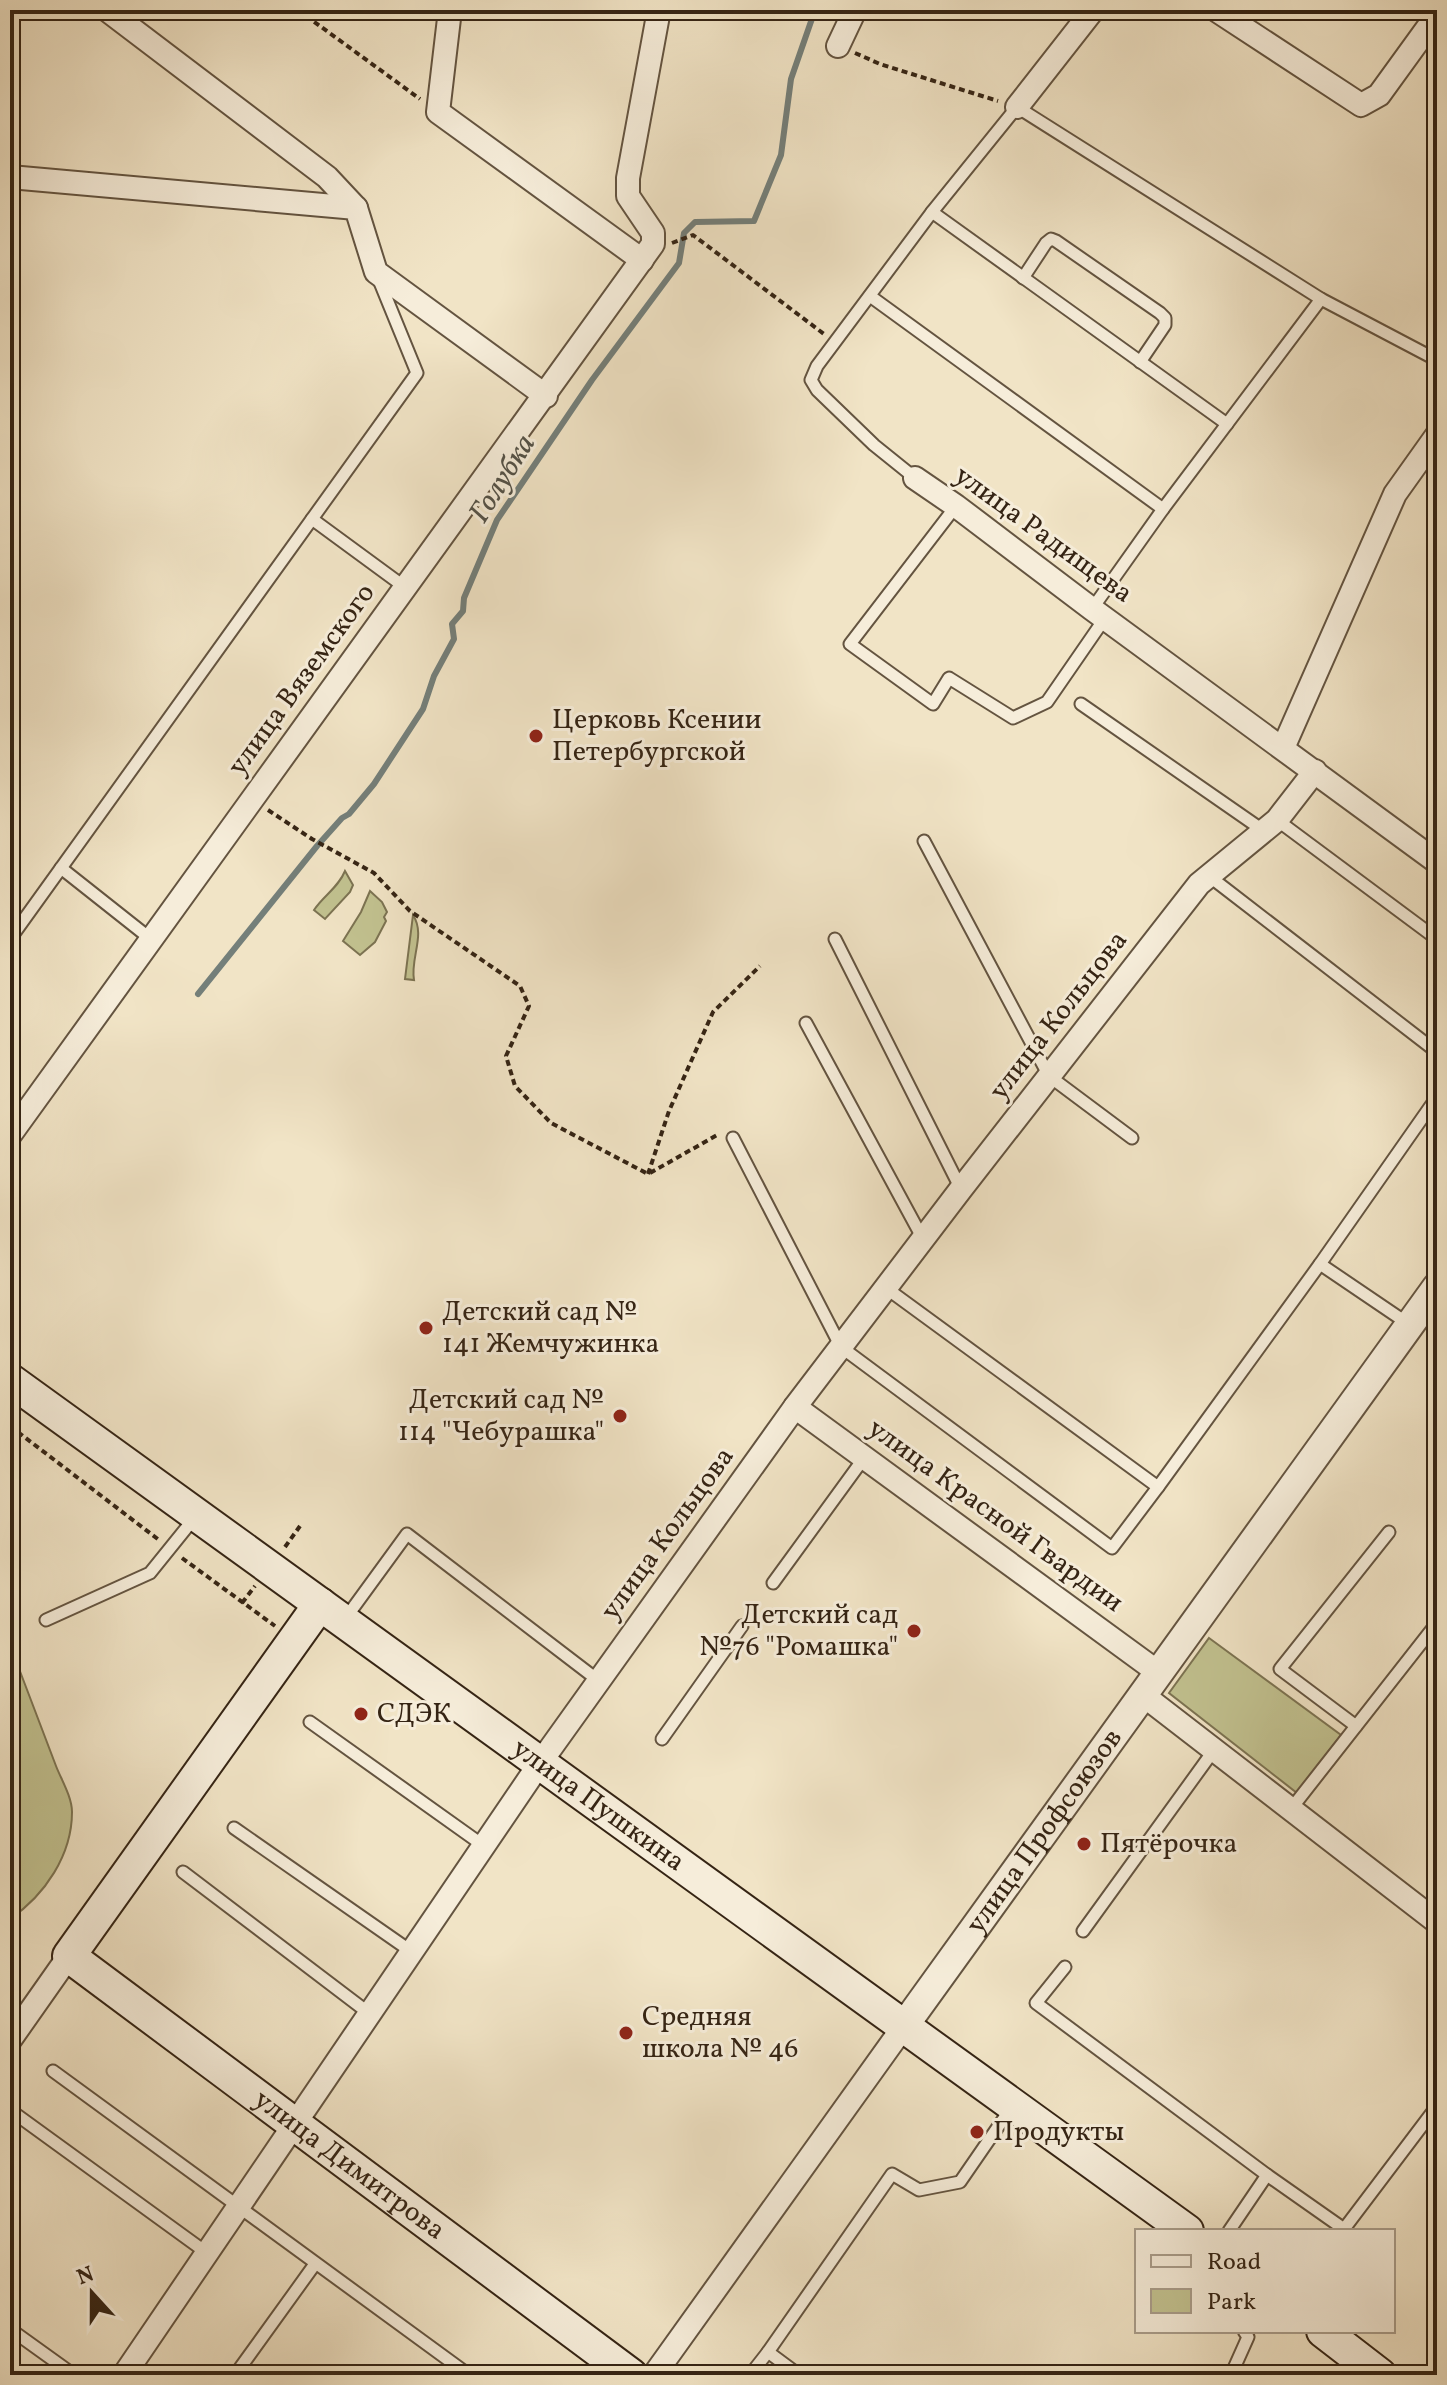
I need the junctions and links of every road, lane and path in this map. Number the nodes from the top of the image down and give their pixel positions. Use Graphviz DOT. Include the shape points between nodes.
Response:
graph roads {
  1 [pos="107,10"];
  2 [pos="298,10"];
  3 [pos="450,10"];
  4 [pos="659,10"];
  5 [pos="855,10"];
  6 [pos="1093,10"];
  7 [pos="1216,10"];
  8 [pos="1437,15"];
  9 [pos="838,46"];
  10 [pos="1017,107"];
  11 [pos="438,112"];
  12 [pos="10,177"];
  13 [pos="356,208"];
  14 [pos="932,212"];
  15 [pos="677,240"];
  16 [pos="642,260"];
  17 [pos="376,272"];
  18 [pos="1023,278"];
  19 [pos="870,296"];
  20 [pos="1321,299"];
  21 [pos="835,343"];
  22 [pos="1437,360"];
  23 [pos="1140,362"];
  24 [pos="546,396"];
  25 [pos="1227,424"];
  26 [pos="1437,435"];
  27 [pos="1430,460"];
  28 [pos="915,478"];
  29 [pos="956,506"];
  30 [pos="1163,509"];
  31 [pos="312,519"];
  32 [pos="406,588"];
  33 [pos="1098,614"];
  34 [pos="1081,704"];
  35 [pos="1283,748"];
  36 [pos="1315,771"];
  37 [pos="253,799"];
  38 [pos="1270,825"];
  39 [pos="924,841"];
  40 [pos="1437,862"];
  41 [pos="61,868"];
  42 [pos="1209,876"];
  43 [pos="10,939"];
  44 [pos="835,939"];
  45 [pos="1437,939"];
  46 [pos="152,940"];
  47 [pos="760,966"];
  48 [pos="806,1023"];
  49 [pos="1437,1052"];
  50 [pos="1049,1076"];
  51 [pos="1437,1097"];
  52 [pos="732,1132"];
  53 [pos="10,1135"];
  54 [pos="1132,1138"];
  55 [pos="648,1174"];
  56 [pos="961,1189"];
  57 [pos="923,1239"];
  58 [pos="1320,1264"];
  59 [pos="886,1288"];
  60 [pos="1436,1292"];
  61 [pos="1410,1326"];
  62 [pos="841,1347"];
  63 [pos="10,1380"];
  64 [pos="795,1407"];
  65 [pos="10,1426"];
  66 [pos="864,1458"];
  67 [pos="1158,1487"];
  68 [pos="196,1515"];
  69 [pos="1389,1532"];
  70 [pos="170,1549"];
  71 [pos="773,1583"];
  72 [pos="332,1613"];
  73 [pos="46,1620"];
  74 [pos="1437,1623"];
  75 [pos="742,1626"];
  76 [pos="295,1641"];
  77 [pos="599,1681"];
  78 [pos="1151,1684"];
  79 [pos="310,1722"];
  80 [pos="1356,1726"];
  81 [pos="662,1739"];
  82 [pos="1214,1750"];
  83 [pos="540,1763"];
  84 [pos="1291,1809"];
  85 [pos="234,1828"];
  86 [pos="484,1846"];
  87 [pos="183,1872"];
  88 [pos="1437,1922"];
  89 [pos="1083,1931"];
  90 [pos="412,1952"];
  91 [pos="69,1956"];
  92 [pos="1065,1967"];
  93 [pos="370,2014"];
  94 [pos="904,2026"];
  95 [pos="10,2040"];
  96 [pos="53,2071"];
  97 [pos="1014,2105"];
  98 [pos="1437,2106"];
  99 [pos="10,2110"];
  100 [pos="295,2122"];
  101 [pos="1267,2175"];
  102 [pos="239,2206"];
  103 [pos="1184,2229"];
  104 [pos="1230,2229"];
  105 [pos="207,2253"];
  106 [pos="315,2264"];
  107 [pos="10,2329"];
  108 [pos="1245,2333"];
  109 [pos="1326,2333"];
  110 [pos="768,2352"];
  111 [pos="74,2375"];
  112 [pos="124,2375"];
  113 [pos="235,2375"];
  114 [pos="469,2375"];
  115 [pos="631,2375"];
  116 [pos="654,2375"];
  117 [pos="750,2375"];
  118 [pos="799,2375"];
  119 [pos="1231,2375"];
  120 [pos="1380,2375"];
  1 -- 13 [label="street" via="327,177"];
  2 -- 11 [label="path"];
  3 -- 11 [label="street"];
  4 -- 16 [label="street" via="628,178 628,196 653,233 653,244"];
  5 -- 9 [label="street"];
  6 -- 10 [label="street"];
  7 -- 8 [label="street" via="1361,105 1379,95"];
  9 -- 10 [label="path"];
  10 -- 14 [label="lane"];
  10 -- 20 [label="lane"];
  11 -- 16 [label="street"];
  12 -- 13 [label="street"];
  13 -- 17 [label="street"];
  14 -- 18 [label="lane"];
  14 -- 19 [label="lane"];
  15 -- 21 [label="path" via="693,235"];
  16 -- 24 [label="street, улица Вяземского"];
  17 -- 24 [label="street"];
  17 -- 31 [label="lane" via="417,373"];
  18 -- 23 [label="lane"];
  18 -- 23 [label="lane" via="1051,239 1160,313 1165,325"];
  19 -- 21 [label="lane"];
  19 -- 30 [label="lane"];
  20 -- 22 [label="lane"];
  20 -- 25 [label="lane"];
  21 -- 28 [label="lane, улица Радищева" via="811,380 874,445"];
  23 -- 25 [label="lane"];
  24 -- 32 [label="street, улица Вяземского"];
  25 -- 30 [label="lane"];
  26 -- 27 [label="street"];
  27 -- 35 [label="street" via="1395,494"];
  28 -- 29 [label="street, улица Радищева"];
  29 -- 33 [label="street, улица Радищева"];
  29 -- 33 [label="lane" via="850,644 933,704 949,678 1013,718 1047,702"];
  30 -- 33 [label="lane"];
  31 -- 32 [label="lane"];
  31 -- 41 [label="lane"];
  32 -- 37 [label="street, улица Вяземского"];
  33 -- 35 [label="street, улица Радищева"];
  34 -- 38 [label="lane"];
  35 -- 36 [label="street, улица Радищева"];
  36 -- 38 [label="street, улица Кольцова"];
  36 -- 40 [label="street, улица Радищева"];
  37 -- 46 [label="street, улица Вяземского"];
  37 -- 55 [label="path" via="374,873 410,911 520,986 529,1006 506,1056 515,1086 551,1123"];
  38 -- 42 [label="street, улица Кольцова"];
  38 -- 45 [label="lane"];
  39 -- 50 [label="lane"];
  41 -- 43 [label="lane"];
  41 -- 46 [label="lane"];
  42 -- 49 [label="lane"];
  42 -- 50 [label="street, улица Кольцова"];
  44 -- 56 [label="lane"];
  46 -- 53 [label="street, улица Вяземского"];
  47 -- 55 [label="path" via="713,1012"];
  48 -- 57 [label="lane"];
  50 -- 54 [label="lane"];
  50 -- 56 [label="street, улица Кольцова"];
  51 -- 58 [label="lane"];
  52 -- 55 [label="path"];
  52 -- 62 [label="lane"];
  56 -- 57 [label="street, улица Кольцова"];
  57 -- 59 [label="street, улица Кольцова"];
  58 -- 61 [label="lane"];
  58 -- 67 [label="lane"];
  59 -- 62 [label="street, улица Кольцова"];
  59 -- 67 [label="lane"];
  60 -- 61 [label="street, улица Профсоюзов"];
  61 -- 78 [label="street, улица Профсоюзов"];
  62 -- 64 [label="street, улица Кольцова"];
  62 -- 67 [label="lane" via="1112,1548"];
  63 -- 68 [label="main road, улица Пушкина"];
  64 -- 66 [label="street, улица Красной Гвардии"];
  64 -- 77 [label="street, улица Кольцова"];
  65 -- 70 [label="path"];
  66 -- 71 [label="lane"];
  66 -- 78 [label="street, улица Красной Гвардии"];
  68 -- 70 [label="lane"];
  68 -- 72 [label="main road, улица Пушкина"];
  69 -- 80 [label="lane" via="1280,1669"];
  70 -- 73 [label="lane" via="150,1573"];
  70 -- 76 [label="path"];
  72 -- 76 [label="main road"];
  72 -- 77 [label="lane" via="407,1534"];
  72 -- 83 [label="main road, улица Пушкина"];
  74 -- 80 [label="lane"];
  75 -- 81 [label="lane"];
  76 -- 91 [label="main road"];
  77 -- 83 [label="street, улица Кольцова"];
  78 -- 82 [label="street, улица Красной Гвардии"];
  78 -- 94 [label="street, улица Профсоюзов"];
  79 -- 86 [label="lane"];
  80 -- 84 [label="lane"];
  82 -- 84 [label="street, улица Красной Гвардии"];
  82 -- 89 [label="lane"];
  83 -- 86 [label="street, улица Кольцова"];
  83 -- 94 [label="main road, улица Пушкина"];
  84 -- 88 [label="street, улица Красной Гвардии"];
  85 -- 90 [label="lane"];
  86 -- 90 [label="street, улица Кольцова"];
  87 -- 93 [label="lane"];
  90 -- 93 [label="street, улица Кольцова"];
  91 -- 95 [label="street"];
  91 -- 100 [label="main road, улица Димитрова"];
  92 -- 101 [label="lane" via="1036,2003"];
  93 -- 100 [label="street, улица Кольцова"];
  94 -- 97 [label="main road, улица Пушкина"];
  94 -- 116 [label="street, улица Профсоюзов"];
  96 -- 102 [label="lane"];
  97 -- 103 [label="main road, улица Пушкина"];
  97 -- 110 [label="lane" via="960,2182 919,2190 892,2174"];
  98 -- 101 [label="lane" via="1344,2229"];
  99 -- 105 [label="lane"];
  100 -- 102 [label="street, улица Кольцова"];
  100 -- 115 [label="main road, улица Димитрова"];
  101 -- 104 [label="lane"];
  102 -- 105 [label="street, улица Кольцова"];
  102 -- 106 [label="lane"];
  105 -- 112 [label="street, улица Кольцова"];
  106 -- 113 [label="lane"];
  106 -- 114 [label="lane"];
  107 -- 111 [label="lane"];
  108 -- 119 [label="lane"];
  109 -- 120 [label="main road"];
  110 -- 117 [label="lane"];
  110 -- 118 [label="lane"];
}
